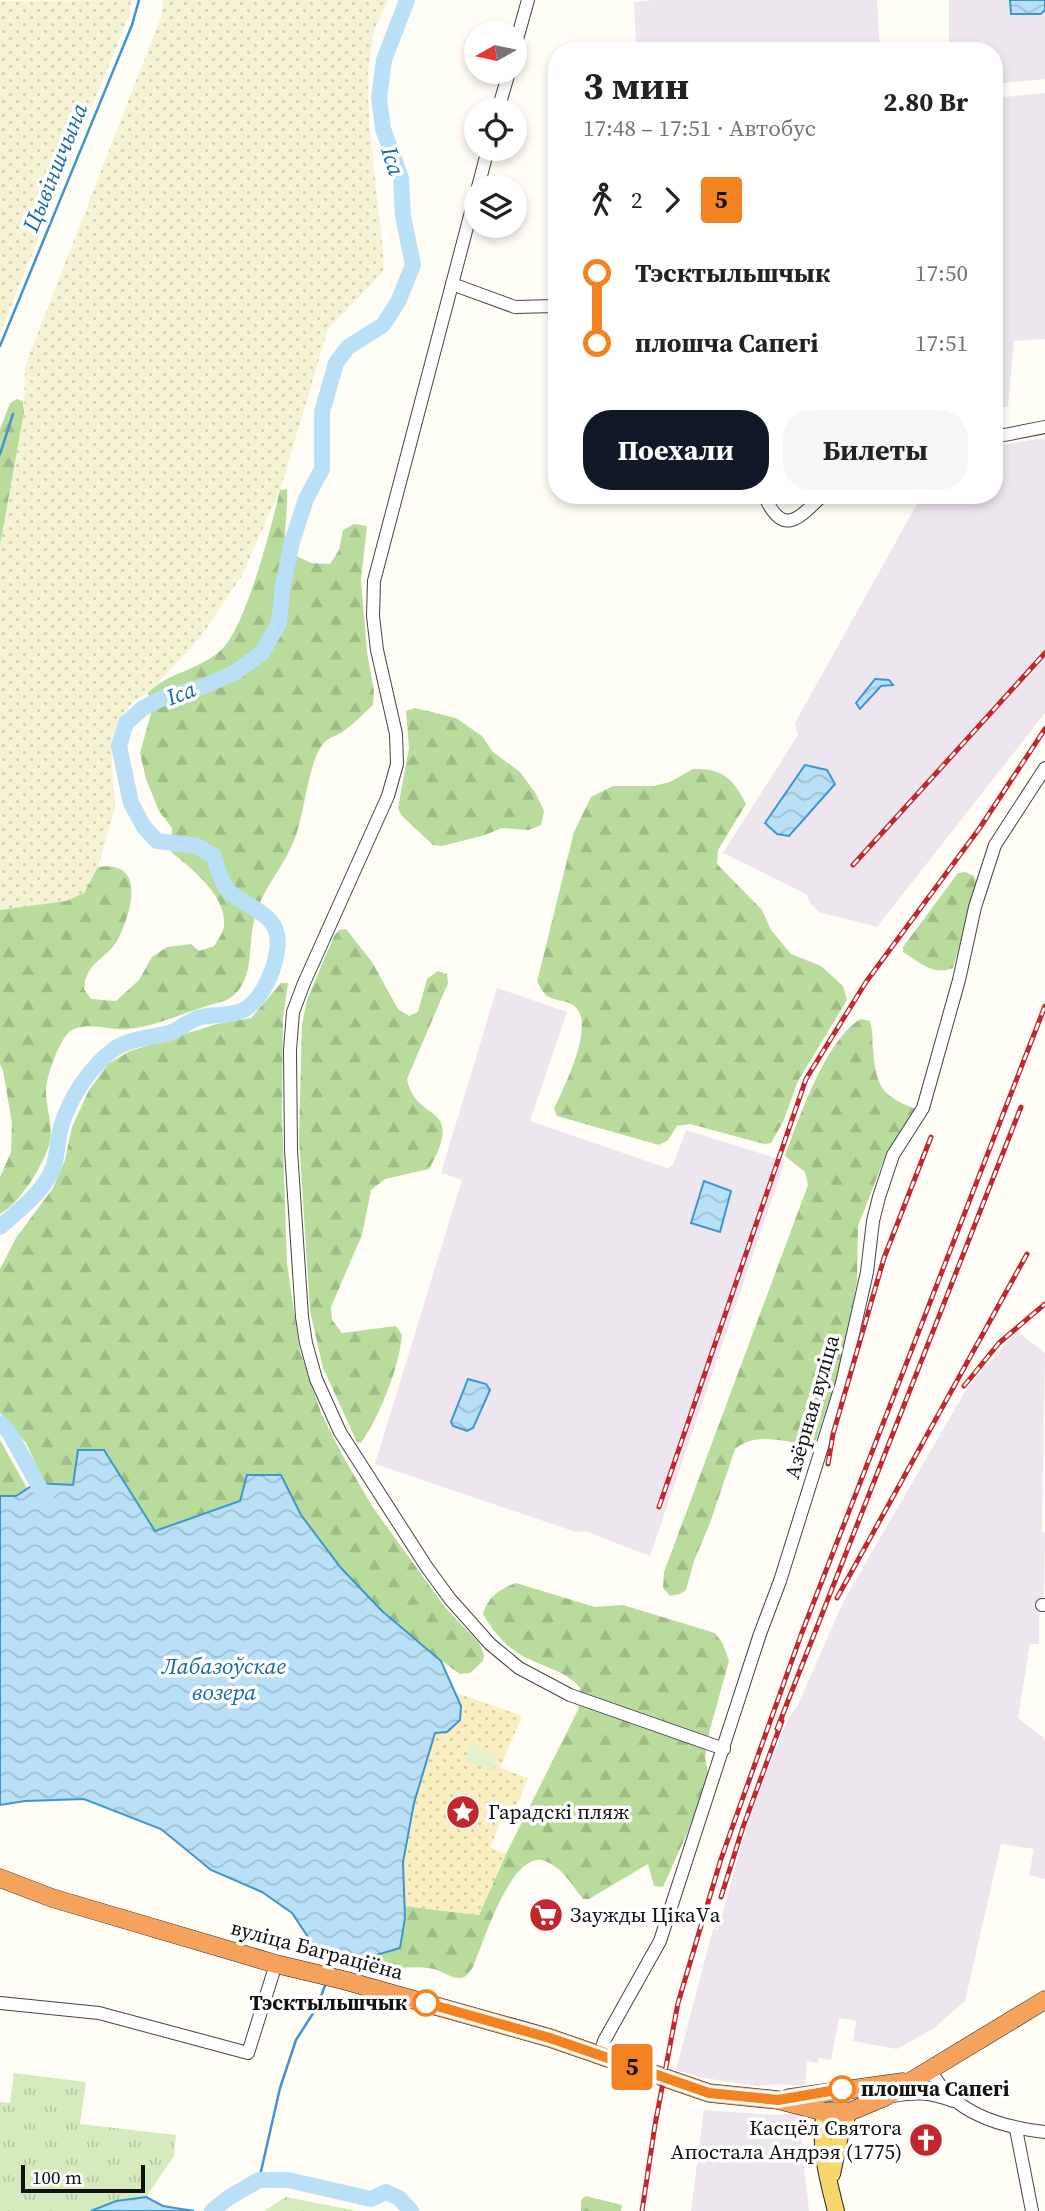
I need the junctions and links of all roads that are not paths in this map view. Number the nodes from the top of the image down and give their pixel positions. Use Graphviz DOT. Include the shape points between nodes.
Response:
graph roads {
  1 [pos="528,0"];
  2 [pos="522,21"];
  3 [pos="464,238"];
  4 [pos="452,284"];
  5 [pos="548,306"];
  6 [pos="1045,427"];
  7 [pos="1003,435"];
  8 [pos="769,504"];
  9 [pos="814,504"];
  10 [pos="1045,768"];
  11 [pos="724,1749"];
  12 [pos="0,1878"];
  13 [pos="276,1964"];
  14 [pos="1045,2000"];
  15 [pos="0,2003"];
  16 [pos="600,2055"];
  17 [pos="930,2069"];
  18 [pos="910,2081"];
  19 [pos="834,2091"];
  20 [pos="885,2097"];
  21 [pos="778,2100"];
  22 [pos="960,2104"];
  23 [pos="802,2105"];
  24 [pos="825,2112"];
  25 [pos="849,2112"];
  26 [pos="1016,2129"];
  27 [pos="1045,2132"];
  28 [pos="823,2148"];
  29 [pos="831,2187"];
  30 [pos="836,2211"];
  31 [pos="1032,2211"];
  1 -- 2 [label="street"];
  3 -- 4 [label="street"];
  4 -- 5 [label="street" via="515,307"];
  4 -- 11 [label="street" via="374,581 374,627 396,734 397,764 388,796 293,1012 291,1150 306,1343 316,1379 340,1432 368,1479 442,1588 490,1644 519,1668 570,1695"];
  6 -- 7 [label="street"];
  8 -- 9 [label="street" via="786,522 799,518"];
  10 -- 11 [label="street, Азёрная вуліца" via="995,845 923,1108 893,1155 886,1176 842,1383"];
  11 -- 16 [label="street, Азёрная вуліца" via="660,1941"];
  12 -- 13 [label="highway, вуліца Баграціёна" via="52,1898"];
  13 -- 15 [label="street" via="248,2053 99,2013"];
  13 -- 16 [label="highway, вуліца Баграціёна"];
  14 -- 17 [label="highway"];
  16 -- 21 [label="highway, вуліца Баграціёна" via="709,2093"];
  17 -- 18 [label="highway"];
  17 -- 22 [label="street"];
  18 -- 19 [label="highway"];
  18 -- 20 [label="highway"];
  19 -- 21 [label="highway"];
  19 -- 24 [label="highway"];
  19 -- 25 [label="highway" via="846,2091 851,2099"];
  20 -- 22 [label="street" via="931,2093"];
  20 -- 25 [label="highway"];
  21 -- 23 [label="highway"];
  22 -- 26 [label="street" via="991,2122"];
  23 -- 24 [label="highway"];
  23 -- 28 [label="main road" via="814,2118"];
  24 -- 25 [label="highway"];
  24 -- 28 [label="main road"];
  25 -- 29 [label="main road" via="834,2158"];
  26 -- 27 [label="street"];
  26 -- 31 [label="street"];
  28 -- 29 [label="main road"];
  29 -- 30 [label="main road"];
}
